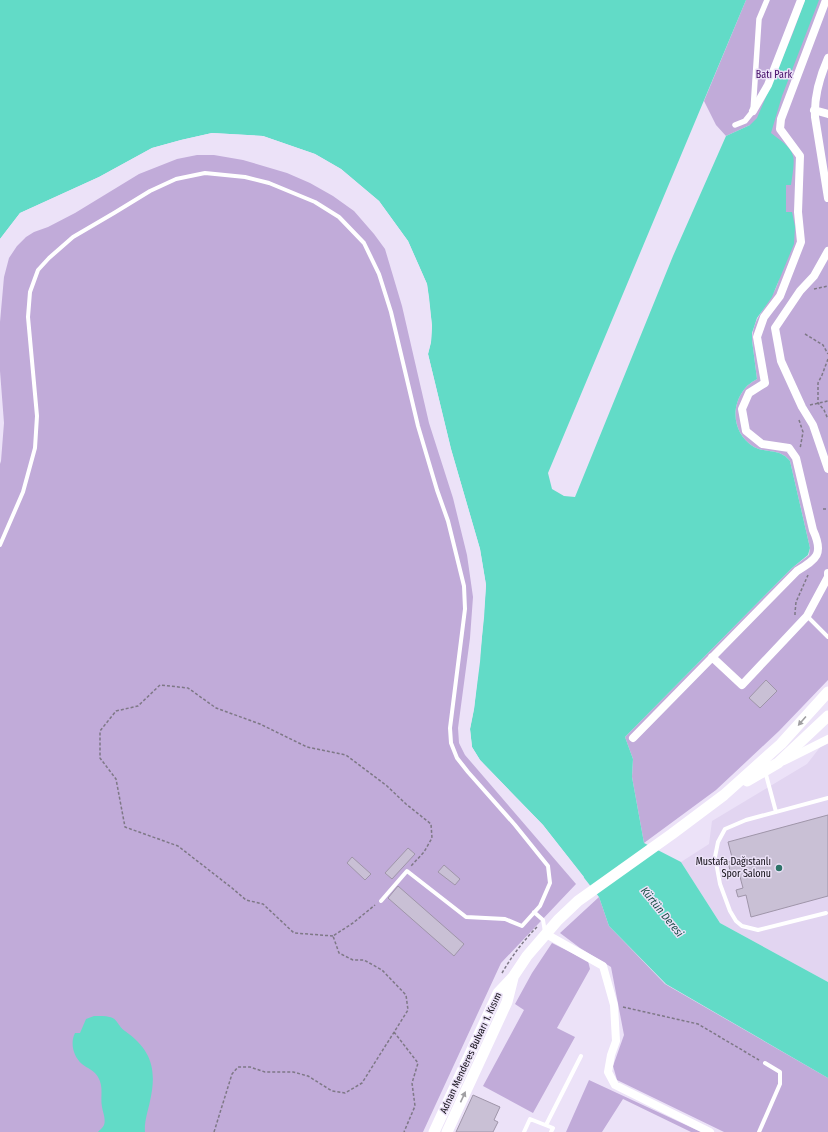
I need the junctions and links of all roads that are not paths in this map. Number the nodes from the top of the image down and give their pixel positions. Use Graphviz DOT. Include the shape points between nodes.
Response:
graph roads {
  1 [pos="767,0"];
  2 [pos="801,0"];
  3 [pos="826,0"];
  4 [pos="828,58"];
  5 [pos="814,110"];
  6 [pos="753,111"];
  7 [pos="828,114"];
  8 [pos="735,124"];
  9 [pos="828,198"];
  10 [pos="828,251"];
  11 [pos="828,469"];
  12 [pos="0,545"];
  13 [pos="828,573"];
  14 [pos="807,616"];
  15 [pos="828,637"];
  16 [pos="712,657"];
  17 [pos="828,692"];
  18 [pos="828,716"];
  19 [pos="633,738"];
  20 [pos="828,739"];
  21 [pos="778,764"];
  22 [pos="765,771"];
  23 [pos="724,794"];
  24 [pos="828,798"];
  25 [pos="776,812"];
  26 [pos="381,901"];
  27 [pos="534,912"];
  28 [pos="826,913"];
  29 [pos="546,934"];
  30 [pos="513,977"];
  31 [pos="581,1056"];
  32 [pos="764,1063"];
  33 [pos="546,1125"];
  34 [pos="434,1132"];
  35 [pos="447,1132"];
  36 [pos="524,1132"];
  37 [pos="551,1132"];
  38 [pos="710,1132"];
  39 [pos="759,1132"];
  1 -- 6 [label="street" via="759,19"];
  2 -- 6 [label="street" via="768,85"];
  3 -- 16 [label="street" via="781,118 780,129 800,156 798,212 801,242 780,296 764,317 757,337 765,383 749,393 742,409 746,431 762,444 788,448 796,458 813,530 818,541 818,553 813,562 797,572"];
  4 -- 5 [label="street" via="821,74"];
  5 -- 7 [label="street"];
  5 -- 9 [label="street"];
  6 -- 8 [label="street" via="745,121"];
  10 -- 11 [label="street" via="814,276 800,291 775,328 781,361 813,425"];
  12 -- 27 [label="lane" via="24,492 35,448 37,416 28,317 30,292 38,270 49,258 73,236 150,191 176,179 205,173 245,177 269,183 315,202 339,217 364,243 380,274 418,426 448,521 464,586 465,608 450,728 451,743 457,758 468,772 548,866 550,883 540,906"];
  13 -- 14 [label="street"];
  14 -- 15 [label="lane"];
  14 -- 16 [label="street" via="742,685"];
  16 -- 19 [label="street"];
  17 -- 23 [label="main road, one-way" via="781,744"];
  18 -- 21 [label="main road"];
  20 -- 21 [label="street"];
  21 -- 22 [label="main road"];
  22 -- 23 [label="main road"];
  22 -- 25 [label="lane"];
  23 -- 29 [label="main road, Adnan Menderes Bulvarı 1. Kısım" via="578,901"];
  24 -- 25 [label="lane"];
  25 -- 28 [label="lane" via="746,820 726,829 718,842 715,857 720,884 730,911 742,926 758,930"];
  26 -- 27 [label="lane" via="407,871 466,917 505,919 522,926"];
  27 -- 29 [label="lane" via="544,920"];
  29 -- 30 [label="main road, Adnan Menderes Bulvarı 1. Kısım"];
  29 -- 38 [label="street" via="603,966 614,1005 616,1041 608,1072 616,1085"];
  30 -- 34 [label="main road, Adnan Menderes Bulvarı 1. Kısım" via="498,993"];
  35 -- 30 [label="main road, Adnan Menderes Bulvarı 1. Kısım, one-way" via="507,1002"];
  31 -- 33 [label="lane"];
  32 -- 39 [label="lane" via="780,1072 780,1084"];
  33 -- 36 [label="lane" via="530,1119"];
  33 -- 37 [label="lane" via="553,1128"];
}
